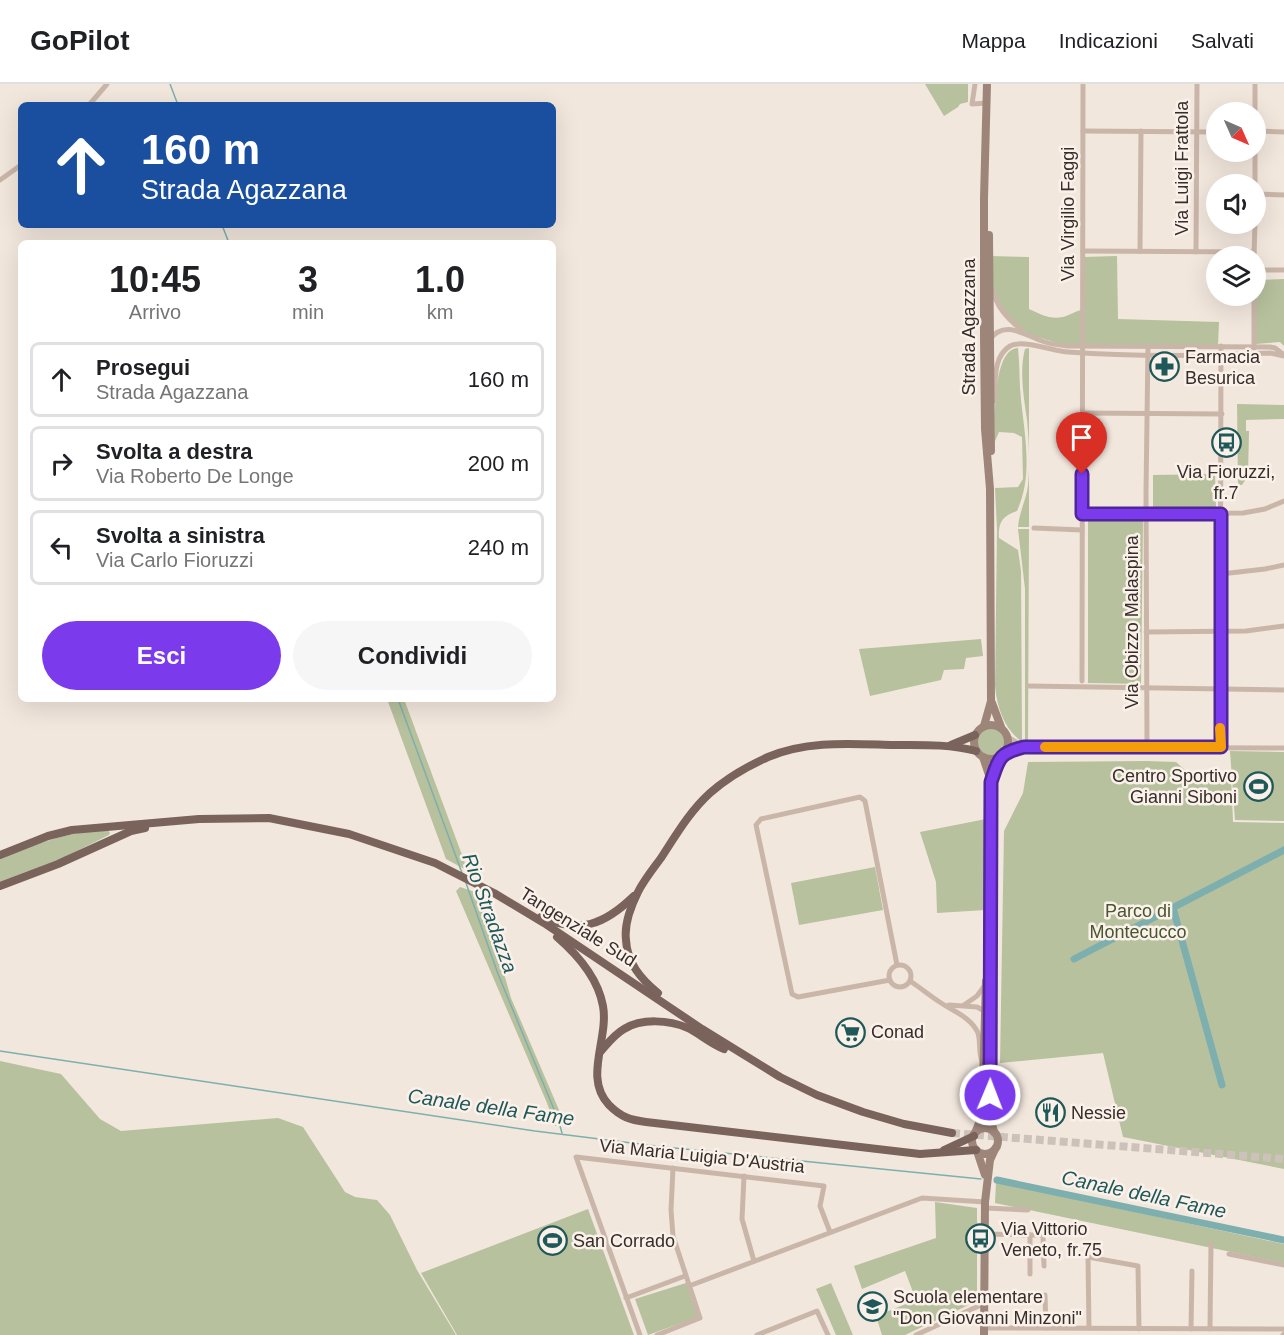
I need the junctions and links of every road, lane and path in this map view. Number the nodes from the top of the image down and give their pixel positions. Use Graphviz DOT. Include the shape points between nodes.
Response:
graph roads {
  1 [pos="107,84"];
  2 [pos="975,84"];
  3 [pos="987,84"];
  4 [pos="1083,84"];
  5 [pos="1197,84"];
  6 [pos="1255,84"];
  7 [pos="92,102"];
  8 [pos="1255,102"];
  9 [pos="987,103"];
  10 [pos="1083,130"];
  11 [pos="1141,131"];
  12 [pos="1266,131"];
  13 [pos="1196,132"];
  14 [pos="1206,132"];
  15 [pos="1284,132"];
  16 [pos="986,164"];
  17 [pos="18,167"];
  18 [pos="0,180"];
  19 [pos="1266,194"];
  20 [pos="1284,195"];
  21 [pos="1083,251"];
  22 [pos="1140,251"];
  23 [pos="1196,252"];
  24 [pos="1206,252"];
  25 [pos="1266,270"];
  26 [pos="1284,270"];
  27 [pos="990,272"];
  28 [pos="1254,306"];
  29 [pos="1028,334"];
  30 [pos="991,338"];
  31 [pos="1083,345"];
  32 [pos="1148,346"];
  33 [pos="1221,346"];
  34 [pos="1254,346"];
  35 [pos="1082,353"];
  36 [pos="1148,354"];
  37 [pos="1222,354"];
  38 [pos="1254,354"];
  39 [pos="1284,355"];
  40 [pos="985,394"];
  41 [pos="992,411"];
  42 [pos="1082,413"];
  43 [pos="1147,414"];
  44 [pos="1222,414"];
  45 [pos="990,489"];
  46 [pos="1284,501"];
  47 [pos="1082,514"];
  48 [pos="1147,514"];
  49 [pos="1221,514"];
  50 [pos="1034,528"];
  51 [pos="1082,530"];
  52 [pos="1284,565"];
  53 [pos="1221,574"];
  54 [pos="1284,626"];
  55 [pos="1146,632"];
  56 [pos="1221,632"];
  57 [pos="1082,681"];
  58 [pos="1029,686"];
  59 [pos="1146,688"];
  60 [pos="1220,689"];
  61 [pos="1284,690"];
  62 [pos="992,701"];
  63 [pos="984,726"];
  64 [pos="1001,727"];
  65 [pos="975,735"];
  66 [pos="1008,737"];
  67 [pos="950,746"];
  68 [pos="1024,747"];
  69 [pos="1147,747"];
  70 [pos="1221,747"];
  71 [pos="1284,748"];
  72 [pos="979,754"];
  73 [pos="1002,755"];
  74 [pos="991,782"];
  75 [pos="163,824"];
  76 [pos="0,855"];
  77 [pos="0,886"];
  78 [pos="638,891"];
  79 [pos="507,902"];
  80 [pos="532,916"];
  81 [pos="990,940"];
  82 [pos="897,965"];
  83 [pos="890,980"];
  84 [pos="910,981"];
  85 [pos="986,983"];
  86 [pos="938,1001"];
  87 [pos="960,1006"];
  88 [pos="985,1011"];
  89 [pos="697,1026"];
  90 [pos="601,1052"];
  91 [pos="983,1064"];
  92 [pos="760,1066"];
  93 [pos="990,1073"];
  94 [pos="994,1132"];
  95 [pos="952,1133"];
  96 [pos="975,1135"];
  97 [pos="995,1149"];
  98 [pos="976,1151"];
  99 [pos="939,1153"];
  100 [pos="673,1168"];
  101 [pos="987,1169"];
  102 [pos="744,1176"];
  103 [pos="985,1205"];
  104 [pos="1028,1210"];
  105 [pos="830,1232"];
  106 [pos="985,1234"];
  107 [pos="1030,1235"];
  108 [pos="1211,1244"];
  109 [pos="1229,1254"];
  110 [pos="754,1261"];
  111 [pos="1284,1265"];
  112 [pos="1044,1266"];
  113 [pos="1192,1271"];
  114 [pos="1030,1274"];
  115 [pos="685,1276"];
  116 [pos="689,1286"];
  117 [pos="1046,1295"];
  118 [pos="626,1298"];
  119 [pos="985,1302"];
  120 [pos="1046,1328"];
  121 [pos="1089,1328"];
  122 [pos="1139,1329"];
  123 [pos="1191,1329"];
  124 [pos="1210,1329"];
  125 [pos="984,1331"];
  126 [pos="1284,1333"];
  127 [pos="640,1335"];
  128 [pos="657,1335"];
  129 [pos="757,1335"];
  130 [pos="828,1335"];
  131 [pos="916,1335"];
  1 -- 7 [label="street"];
  2 -- 9 [label="street" via="972,104"];
  3 -- 9 [label="main road, Strada Agazzana"];
  4 -- 10 [label="street, Via Virgilio Faggi"];
  5 -- 13 [label="street, Via Luigi Frattola"];
  6 -- 8 [label="street"];
  9 -- 16 [label="main road, Strada Agazzana"];
  10 -- 11 [label="street"];
  10 -- 21 [label="street, Via Virgilio Faggi"];
  11 -- 13 [label="street"];
  11 -- 22 [label="street"];
  12 -- 15 [label="street"];
  13 -- 14 [label="street"];
  13 -- 23 [label="street, Via Luigi Frattola"];
  16 -- 27 [label="main road, Strada Agazzana"];
  16 -- 40 [label="main road, Strada Agazzana"];
  17 -- 18 [label="street"];
  19 -- 20 [label="street"];
  21 -- 22 [label="street"];
  21 -- 31 [label="street, Via Virgilio Faggi"];
  22 -- 23 [label="street"];
  23 -- 24 [label="street"];
  25 -- 26 [label="street"];
  27 -- 29 [label="street" via="996,303"];
  27 -- 30 [label="main road, Strada Agazzana"];
  28 -- 34 [label="street"];
  29 -- 30 [label="street" via="1010,329"];
  29 -- 31 [label="street" via="1052,344"];
  30 -- 40 [label="street" via="987,344"];
  30 -- 41 [label="main road, Strada Agazzana"];
  31 -- 32 [label="street"];
  31 -- 35 [label="street, Via Virgilio Faggi"];
  32 -- 33 [label="street"];
  32 -- 36 [label="street, Via Obizzo Malaspina"];
  33 -- 34 [label="street"];
  33 -- 37 [label="street"];
  34 -- 38 [label="street"];
  34 -- 39 [label="street" via="1275,348"];
  35 -- 36 [label="street"];
  35 -- 41 [label="street, Strada Agazzana" via="1018,343 1007,349 997,366"];
  35 -- 42 [label="street, Via Virgilio Faggi"];
  36 -- 37 [label="street"];
  36 -- 43 [label="street, Via Obizzo Malaspina"];
  37 -- 38 [label="street"];
  37 -- 44 [label="street"];
  38 -- 39 [label="street"];
  40 -- 45 [label="main road, Strada Agazzana"];
  41 -- 45 [label="main road, Strada Agazzana"];
  42 -- 43 [label="street"];
  42 -- 47 [label="street, Via Virgilio Faggi"];
  43 -- 44 [label="street"];
  43 -- 48 [label="street, Via Obizzo Malaspina"];
  44 -- 49 [label="street"];
  45 -- 62 [label="main road, Strada Agazzana"];
  46 -- 49 [label="street" via="1254,511"];
  47 -- 48 [label="street"];
  47 -- 51 [label="street, Via Virgilio Faggi"];
  48 -- 49 [label="street"];
  48 -- 55 [label="street, Via Obizzo Malaspina"];
  49 -- 53 [label="street"];
  50 -- 51 [label="street"];
  51 -- 57 [label="street, Via Virgilio Faggi"];
  52 -- 53 [label="street"];
  53 -- 56 [label="street"];
  54 -- 56 [label="street"];
  55 -- 56 [label="street"];
  55 -- 59 [label="street, Via Obizzo Malaspina"];
  56 -- 60 [label="street"];
  58 -- 59 [label="street"];
  59 -- 60 [label="street"];
  59 -- 69 [label="street, Via Obizzo Malaspina"];
  60 -- 61 [label="street"];
  60 -- 70 [label="street"];
  62 -- 63 [label="main road, Strada Agazzana"];
  62 -- 64 [label="main road"];
  63 -- 64 [label="main road"];
  63 -- 65 [label="main road"];
  64 -- 66 [label="main road"];
  65 -- 67 [label="main road"];
  65 -- 72 [label="main road" via="974,746"];
  66 -- 68 [label="street"];
  66 -- 73 [label="main road" via="1008,748"];
  67 -- 72 [label="main road"];
  67 -- 78 [label="main road" via="822,744 768,757 709,793 690,814"];
  68 -- 69 [label="street"];
  68 -- 73 [label="street"];
  69 -- 70 [label="street"];
  70 -- 71 [label="street"];
  72 -- 73 [label="main road" via="988,759"];
  72 -- 74 [label="main road"];
  73 -- 74 [label="main road"];
  74 -- 81 [label="main road"];
  75 -- 76 [label="main road, Tangenziale Sud" via="72,830"];
  75 -- 77 [label="main road, Tangenziale Sud" via="131,831"];
  75 -- 79 [label="main road, Tangenziale Sud" via="269,818 349,834 435,863"];
  78 -- 79 [label="main road" via="613,915 580,926 557,923"];
  78 -- 89 [label="main road" via="626,924 629,956 638,974"];
  79 -- 80 [label="main road, Tangenziale Sud"];
  80 -- 89 [label="main road, Tangenziale Sud"];
  80 -- 90 [label="main road" via="566,945 594,980 604,1009"];
  81 -- 85 [label="main road"];
  81 -- 93 [label="main road"];
  82 -- 83 [label="street" via="891,969"];
  82 -- 83 [label="street" via="865,801 860,797 761,819 756,825 792,994 798,998"];
  82 -- 84 [label="street" via="908,967"];
  83 -- 84 [label="street" via="900,987"];
  84 -- 86 [label="street"];
  85 -- 87 [label="street" via="977,996"];
  85 -- 88 [label="main road"];
  86 -- 87 [label="street"];
  86 -- 91 [label="street" via="974,1026"];
  87 -- 88 [label="street"];
  88 -- 91 [label="main road"];
  88 -- 93 [label="street"];
  89 -- 92 [label="main road, Tangenziale Sud"];
  90 -- 92 [label="main road" via="625,1028 639,1023 674,1023"];
  90 -- 99 [label="main road" via="597,1065 599,1089 624,1118 901,1152"];
  91 -- 96 [label="main road" via="982,1116"];
  92 -- 95 [label="main road, Tangenziale Sud" via="817,1095 863,1112"];
  93 -- 94 [label="main road"];
  94 -- 96 [label="main road" via="986,1129"];
  94 -- 97 [label="main road" via="998,1142"];
  96 -- 98 [label="main road"];
  96 -- 99 [label="main road"];
  97 -- 98 [label="main road" via="988,1154"];
  97 -- 101 [label="main road"];
  98 -- 99 [label="main road"];
  98 -- 101 [label="main road"];
  100 -- 102 [label="street, Via Maria Luigia D'Austria"];
  100 -- 115 [label="street" via="673,1236"];
  100 -- 118 [label="street, Via Maria Luigia D'Austria" via="576,1157"];
  101 -- 103 [label="main road"];
  102 -- 105 [label="street, Via Maria Luigia D'Austria" via="824,1186 820,1206"];
  102 -- 110 [label="street" via="742,1219"];
  103 -- 104 [label="street"];
  103 -- 105 [label="street" via="922,1198"];
  103 -- 106 [label="main road"];
  105 -- 110 [label="street"];
  106 -- 107 [label="street"];
  106 -- 119 [label="main road"];
  107 -- 112 [label="street" via="1043,1235"];
  107 -- 114 [label="street"];
  108 -- 124 [label="street"];
  109 -- 111 [label="street"];
  110 -- 116 [label="street"];
  113 -- 123 [label="street"];
  115 -- 116 [label="street"];
  115 -- 118 [label="street"];
  116 -- 128 [label="street" via="700,1318"];
  117 -- 120 [label="street"];
  118 -- 127 [label="street"];
  119 -- 125 [label="main road"];
  119 -- 131 [label="street"];
  120 -- 121 [label="street"];
  120 -- 125 [label="street"];
  121 -- 122 [label="street"];
  121 -- 122 [label="street" via="1088,1257 1138,1266"];
  122 -- 123 [label="street"];
  123 -- 124 [label="street"];
  124 -- 126 [label="street"];
  129 -- 130 [label="street" via="817,1311"];
}
